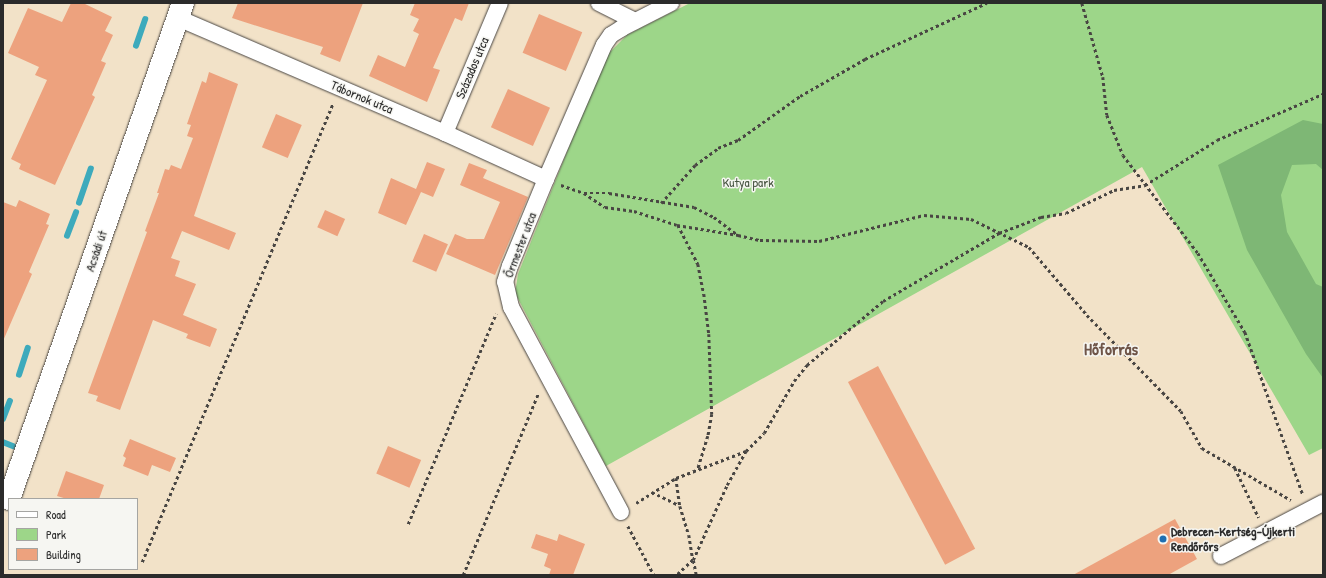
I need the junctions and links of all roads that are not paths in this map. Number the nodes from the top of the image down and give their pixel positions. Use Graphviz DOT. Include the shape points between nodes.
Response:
graph roads {
  1 [pos="500,3"];
  2 [pos="599,3"];
  3 [pos="670,3"];
  4 [pos="180,10"];
  5 [pos="635,21"];
  6 [pos="445,133"];
  7 [pos="546,179"];
  8 [pos="9,490"];
  9 [pos="1323,503"];
  10 [pos="621,512"];
  11 [pos="3,516"];
  12 [pos="1221,556"];
  1 -- 6 [label="street, Százados utca"];
  2 -- 5 [label="street"];
  3 -- 5 [label="street, Őrmester utca"];
  4 -- 6 [label="street, Tábornok utca" via="340,88"];
  4 -- 8 [label="main road, Acsádi út"];
  5 -- 7 [label="street, Őrmester utca" via="612,35 604,45"];
  6 -- 7 [label="street, Tábornok utca"];
  7 -- 10 [label="street, Őrmester utca" via="507,274 506,290 511,307"];
  8 -- 11 [label="main road, Acsádi út"];
  9 -- 12 [label="street"];
}
